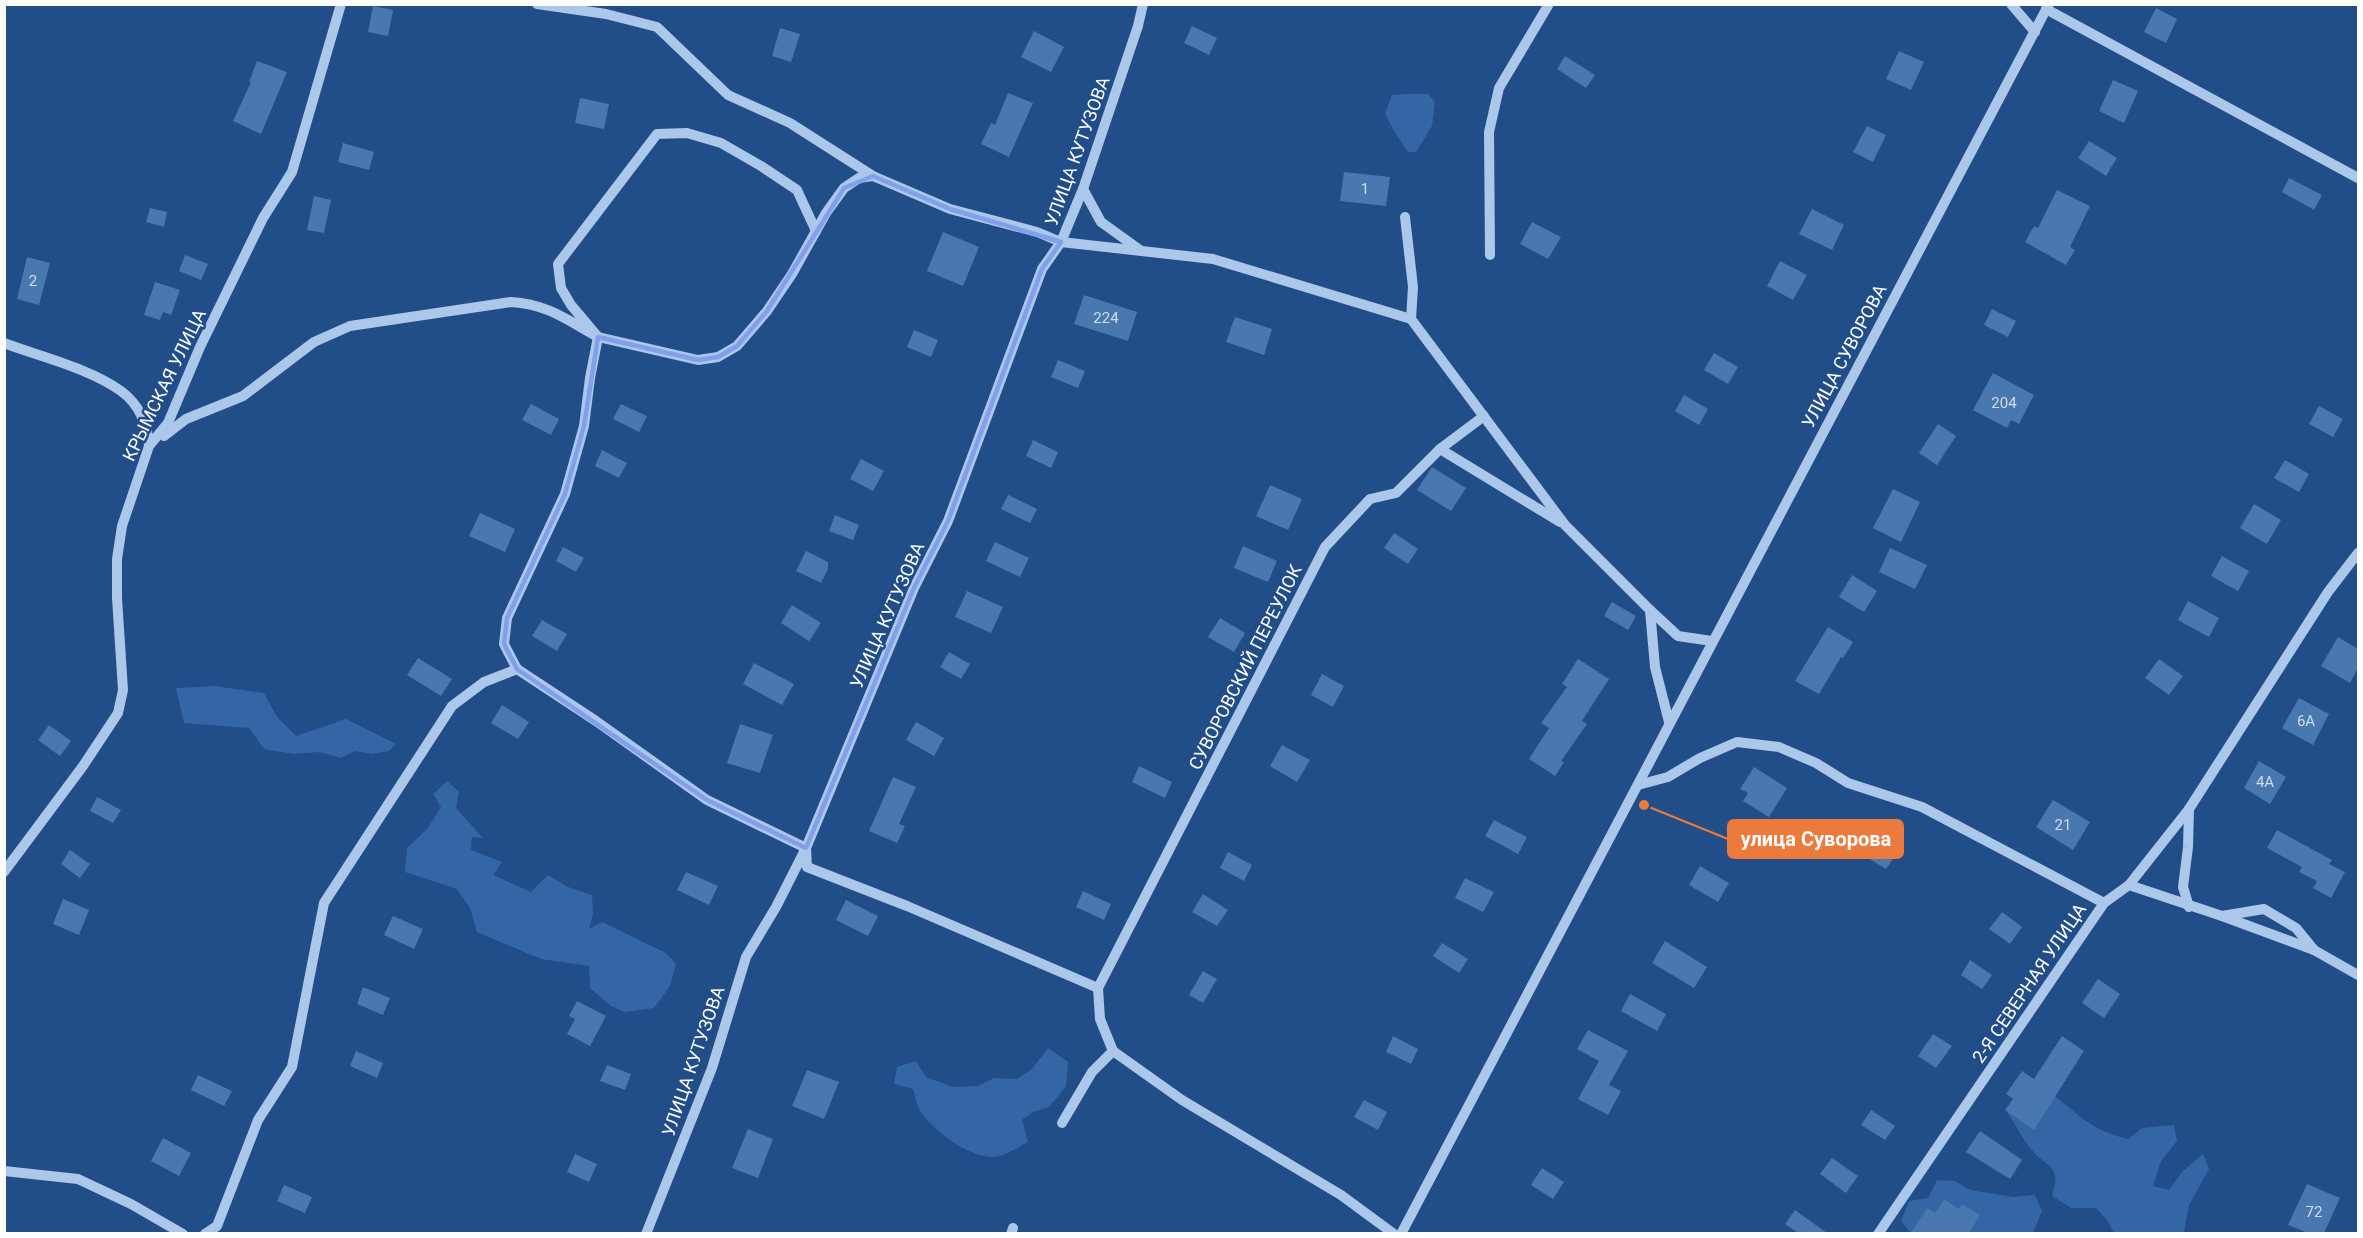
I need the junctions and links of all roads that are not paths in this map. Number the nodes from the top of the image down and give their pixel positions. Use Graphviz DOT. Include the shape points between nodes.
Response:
graph roads {
  1 [pos="341,4"];
  2 [pos="537,4"];
  3 [pos="1143,4"];
  4 [pos="1549,4"];
  5 [pos="2011,4"];
  6 [pos="2048,7"];
  7 [pos="2035,32"];
  8 [pos="873,176"];
  9 [pos="2358,178"];
  10 [pos="1083,189"];
  11 [pos="1405,217"];
  12 [pos="816,231"];
  13 [pos="1061,242"];
  14 [pos="1141,250"];
  15 [pos="1490,255"];
  16 [pos="1411,319"];
  17 [pos="598,337"];
  18 [pos="4,343"];
  19 [pos="1484,416"];
  20 [pos="149,446"];
  21 [pos="1440,449"];
  22 [pos="1565,525"];
  23 [pos="2358,554"];
  24 [pos="1650,610"];
  25 [pos="1712,641"];
  26 [pos="517,669"];
  27 [pos="1669,722"];
  28 [pos="1638,785"];
  29 [pos="2189,808"];
  30 [pos="806,848"];
  31 [pos="4,872"];
  32 [pos="2129,885"];
  33 [pos="2104,903"];
  34 [pos="2189,907"];
  35 [pos="2222,916"];
  36 [pos="2314,950"];
  37 [pos="2358,975"];
  38 [pos="1098,988"];
  39 [pos="1113,1051"];
  40 [pos="1062,1123"];
  41 [pos="4,1171"];
  42 [pos="183,1233"];
  43 [pos="205,1233"];
  44 [pos="646,1233"];
  45 [pos="1394,1233"];
  46 [pos="1401,1233"];
  47 [pos="1878,1233"];
  1 -- 20 [label="street, КРЫМСКАЯ УЛИЦА" via="292,172 263,218 168,423"];
  2 -- 8 [label="street" via="606,14 657,27 728,95 790,123"];
  3 -- 10 [label="street, УЛИЦА КУТУЗОВА"];
  4 -- 15 [label="street" via="1499,88 1489,132"];
  5 -- 7 [label="street"];
  6 -- 7 [label="street, УЛИЦА СУВОРОВА"];
  6 -- 9 [label="street"];
  7 -- 25 [label="street, УЛИЦА СУВОРОВА"];
  8 -- 12 [label="street" via="859,178 844,188"];
  8 -- 13 [label="street" via="950,208"];
  10 -- 13 [label="street, УЛИЦА КУТУЗОВА"];
  10 -- 14 [label="street" via="1101,222"];
  11 -- 16 [label="street" via="1413,287"];
  12 -- 17 [label="street" via="767,311 736,346 718,357 698,360"];
  12 -- 17 [label="street" via="797,190 761,166 720,142 687,133 657,134 558,264 561,288"];
  13 -- 14 [label="street"];
  13 -- 30 [label="street, УЛИЦА КУТУЗОВА" via="1042,269 948,521 914,588"];
  14 -- 16 [label="street" via="1213,259"];
  16 -- 19 [label="street"];
  17 -- 20 [label="street" via="546,308 511,302 350,326 314,342 243,396 186,419"];
  17 -- 26 [label="street" via="584,426 565,494 507,618 504,644"];
  18 -- 20 [label="street" via="122,391 141,414"];
  19 -- 21 [label="street, СУВОРОВСКИЙ ПЕРЕУЛОК"];
  19 -- 22 [label="street"];
  20 -- 31 [label="street, КРЫМСКАЯ УЛИЦА" via="122,526 117,559 123,690 118,713"];
  21 -- 22 [label="street"];
  21 -- 38 [label="street, СУВОРОВСКИЙ ПЕРЕУЛОК" via="1396,493 1370,499 1325,547"];
  22 -- 24 [label="street"];
  23 -- 29 [label="street, 2-Я СЕВЕРНАЯ УЛИЦА" via="2328,592"];
  24 -- 25 [label="street" via="1678,636"];
  24 -- 27 [label="street" via="1655,667"];
  25 -- 27 [label="street, УЛИЦА СУВОРОВА"];
  26 -- 30 [label="street" via="707,800"];
  26 -- 43 [label="street" via="484,682 452,706 324,903 292,1067 258,1120 217,1226"];
  27 -- 28 [label="street, УЛИЦА СУВОРОВА"];
  28 -- 33 [label="street" via="1668,777 1737,742 1779,747 1848,783 1922,807"];
  28 -- 46 [label="street, УЛИЦА СУВОРОВА"];
  29 -- 32 [label="street, 2-Я СЕВЕРНАЯ УЛИЦА"];
  29 -- 34 [label="street" via="2183,887"];
  30 -- 38 [label="street" via="807,867"];
  30 -- 44 [label="street, УЛИЦА КУТУЗОВА" via="746,957 712,1068"];
  32 -- 33 [label="street, 2-Я СЕВЕРНАЯ УЛИЦА"];
  32 -- 34 [label="street"];
  33 -- 47 [label="street, 2-Я СЕВЕРНАЯ УЛИЦА"];
  34 -- 35 [label="street"];
  35 -- 36 [label="street"];
  35 -- 36 [label="street" via="2264,909 2296,928"];
  36 -- 37 [label="street"];
  38 -- 39 [label="street" via="1100,1019"];
  39 -- 40 [label="street" via="1092,1072"];
  39 -- 45 [label="street" via="1182,1100 1341,1195"];
  41 -- 42 [label="street" via="78,1179"];
}
